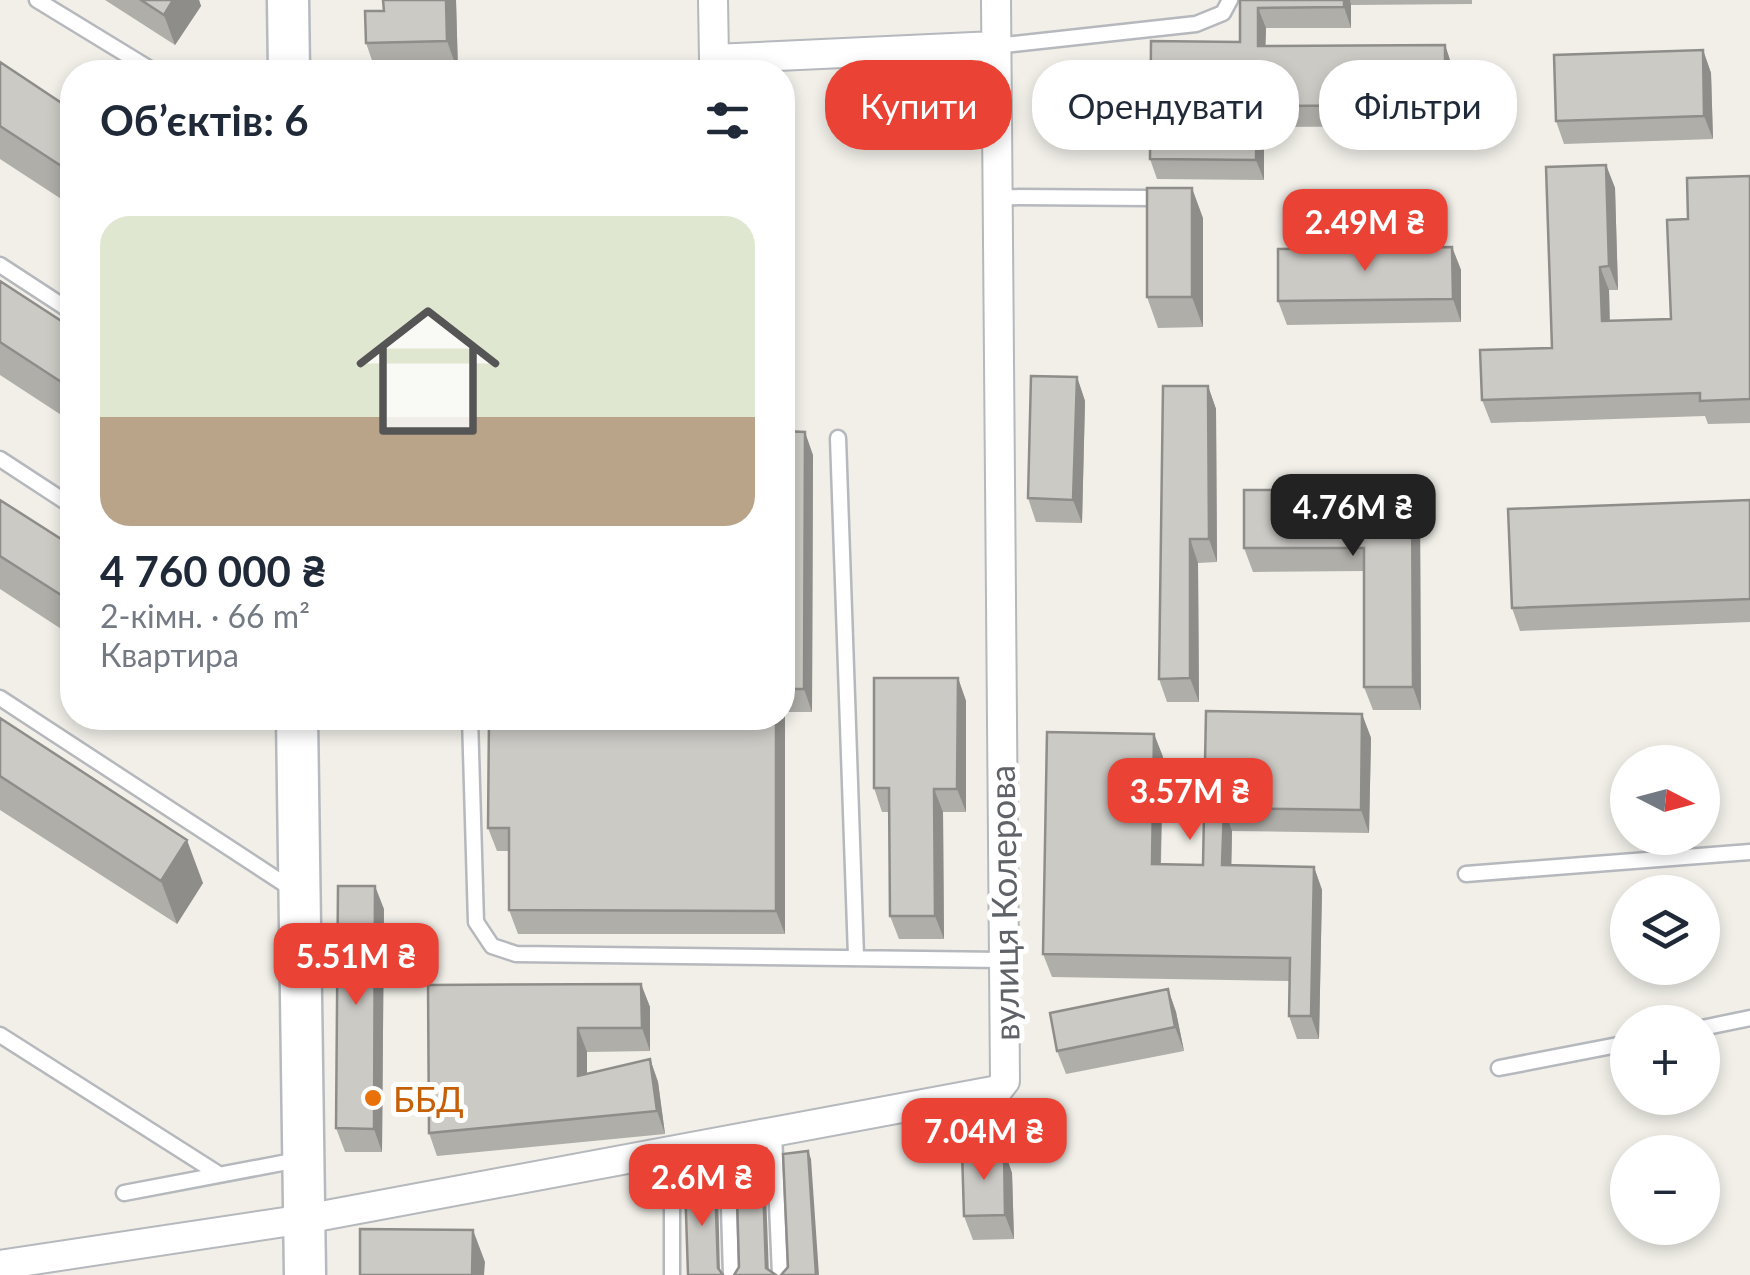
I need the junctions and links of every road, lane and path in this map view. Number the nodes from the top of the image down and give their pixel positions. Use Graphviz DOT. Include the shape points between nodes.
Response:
graph roads {
  1 [pos="36,0"];
  2 [pos="288,0"];
  3 [pos="713,0"];
  4 [pos="996,0"];
  5 [pos="1230,0"];
  6 [pos="995,46"];
  7 [pos="135,60"];
  8 [pos="289,60"];
  9 [pos="997,197"];
  10 [pos="1152,198"];
  11 [pos="0,265"];
  12 [pos="60,304"];
  13 [pos="838,438"];
  14 [pos="0,459"];
  15 [pos="60,498"];
  16 [pos="0,698"];
  17 [pos="297,730"];
  18 [pos="470,730"];
  19 [pos="1750,852"];
  20 [pos="1466,874"];
  21 [pos="299,894"];
  22 [pos="856,956"];
  23 [pos="1003,960"];
  24 [pos="1750,1018"];
  25 [pos="1720,1024"];
  26 [pos="0,1035"];
  27 [pos="1610,1046"];
  28 [pos="1499,1068"];
  29 [pos="774,1133"];
  30 [pos="726,1142"];
  31 [pos="672,1152"];
  32 [pos="304,1159"];
  33 [pos="217,1173"];
  34 [pos="124,1193"];
  35 [pos="305,1219"];
  36 [pos="0,1265"];
  37 [pos="305,1275"];
  38 [pos="672,1275"];
  39 [pos="731,1275"];
  40 [pos="780,1275"];
  1 -- 7 [label="lane"];
  2 -- 8 [label="street"];
  3 -- 6 [label="street" via="714,59"];
  4 -- 6 [label="street, вулиця Колерова"];
  5 -- 6 [label="lane" via="1223,13 1196,24"];
  6 -- 9 [label="street, вулиця Колерова"];
  9 -- 10 [label="lane"];
  9 -- 23 [label="street, вулиця Колерова"];
  11 -- 12 [label="lane"];
  13 -- 22 [label="lane"];
  14 -- 15 [label="lane"];
  16 -- 21 [label="lane"];
  17 -- 21 [label="street"];
  18 -- 22 [label="lane" via="476,922 492,946 516,954"];
  19 -- 20 [label="lane"];
  21 -- 32 [label="street"];
  22 -- 23 [label="lane"];
  23 -- 29 [label="street, вулиця Колерова" via="1005,1082 998,1090"];
  24 -- 25 [label="lane"];
  26 -- 33 [label="lane"];
  27 -- 28 [label="lane"];
  29 -- 30 [label="street, вулиця Колерова"];
  29 -- 40 [label="lane"];
  30 -- 31 [label="street, вулиця Колерова"];
  30 -- 39 [label="lane"];
  31 -- 35 [label="street, вулиця Колерова"];
  31 -- 38 [label="lane"];
  32 -- 33 [label="lane"];
  32 -- 35 [label="street"];
  33 -- 34 [label="lane"];
  35 -- 36 [label="street, вулиця Колерова"];
  35 -- 37 [label="street"];
}
